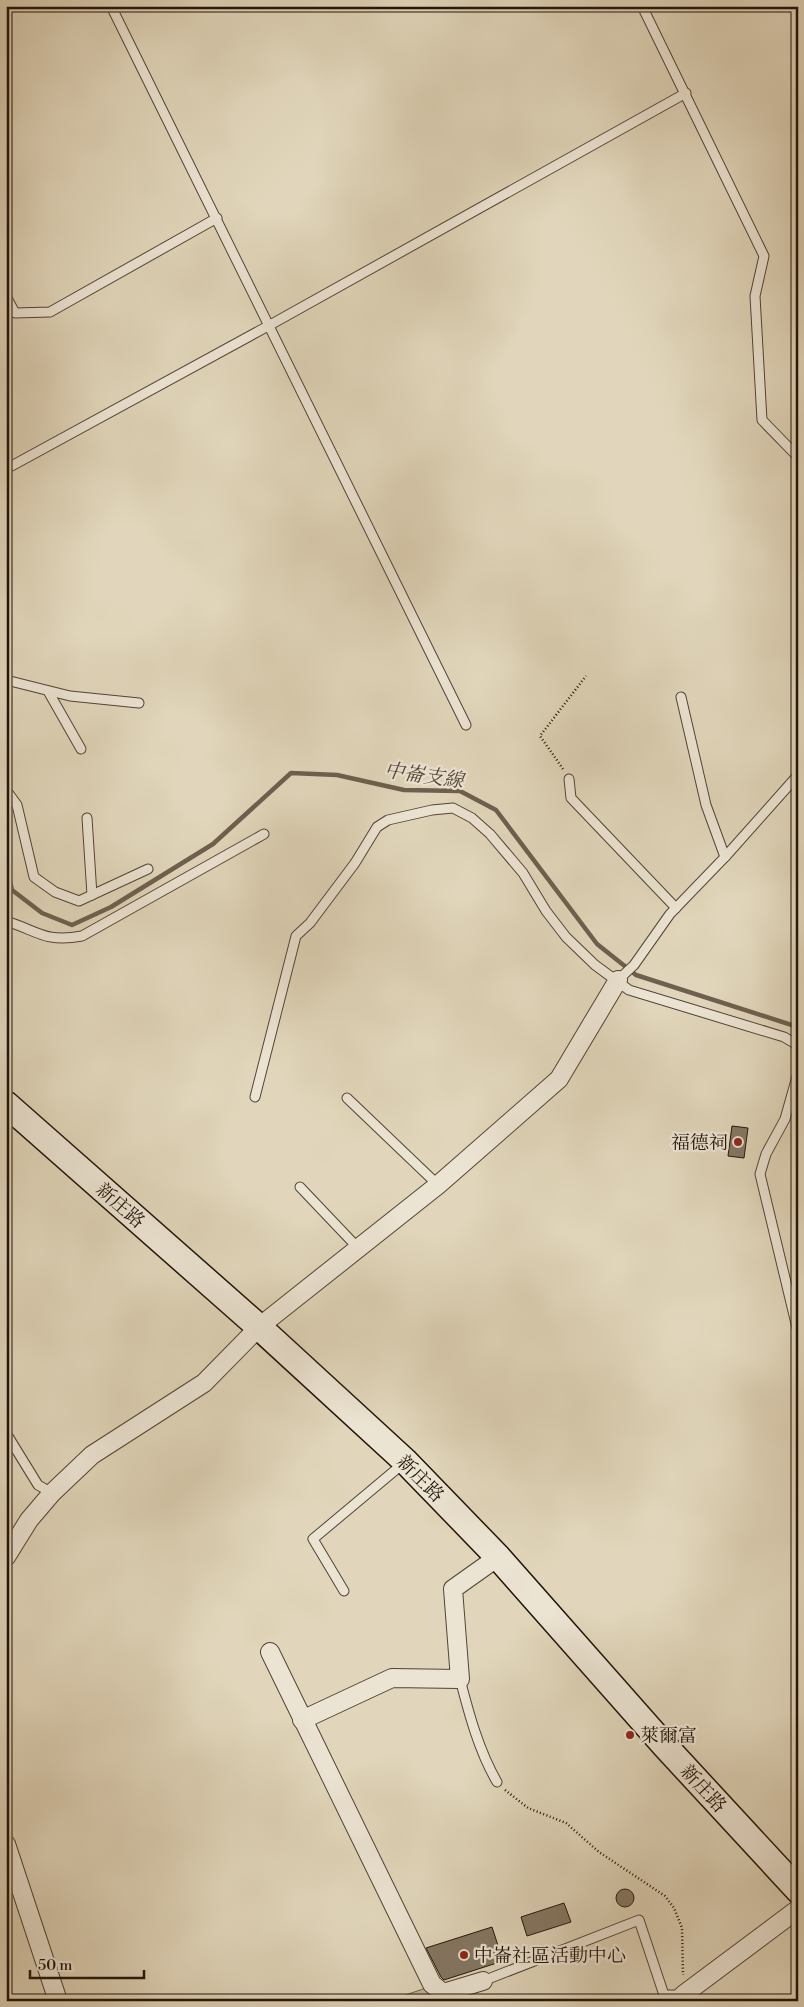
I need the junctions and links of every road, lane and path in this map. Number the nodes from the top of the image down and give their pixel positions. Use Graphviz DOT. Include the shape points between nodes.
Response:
graph roads {
  1 [pos="111,6"];
  2 [pos="642,6"];
  3 [pos="686,93"];
  4 [pos="217,218"];
  5 [pos="6,296"];
  6 [pos="270,325"];
  7 [pos="798,456"];
  8 [pos="6,469"];
  9 [pos="586,676"];
  10 [pos="6,680"];
  11 [pos="48,691"];
  12 [pos="681,696"];
  13 [pos="139,703"];
  14 [pos="466,725"];
  15 [pos="80,749"];
  16 [pos="798,775"];
  17 [pos="569,779"];
  18 [pos="6,790"];
  19 [pos="87,818"];
  20 [pos="264,834"];
  21 [pos="725,857"];
  22 [pos="148,869"];
  23 [pos="92,894"];
  24 [pos="676,908"];
  25 [pos="6,920"];
  26 [pos="618,980"];
  27 [pos="798,1047"];
  28 [pos="798,1073"];
  29 [pos="255,1097"];
  30 [pos="347,1098"];
  31 [pos="6,1104"];
  32 [pos="438,1185"];
  33 [pos="300,1187"];
  34 [pos="358,1248"];
  35 [pos="259,1327"];
  36 [pos="798,1332"];
  37 [pos="6,1433"];
  38 [pos="405,1462"];
  39 [pos="52,1493"];
  40 [pos="6,1557"];
  41 [pos="498,1557"];
  42 [pos="344,1590"];
  43 [pos="270,1652"];
  44 [pos="460,1680"];
  45 [pos="302,1720"];
  46 [pos="497,1782"];
  47 [pos="6,1844"];
  48 [pos="798,1890"];
  49 [pos="798,1909"];
  50 [pos="482,1981"];
  51 [pos="683,1998"];
  52 [pos="58,2001"];
  1 -- 4 [label="lane"];
  2 -- 3 [label="lane"];
  3 -- 6 [label="lane"];
  3 -- 7 [label="lane" via="764,256 755,296 762,420"];
  4 -- 5 [label="lane" via="50,312 15,313"];
  4 -- 6 [label="lane"];
  6 -- 8 [label="lane"];
  6 -- 14 [label="lane"];
  9 -- 17 [label="path" via="540,736"];
  10 -- 11 [label="lane"];
  11 -- 13 [label="lane"];
  11 -- 15 [label="lane"];
  12 -- 21 [label="lane" via="706,805"];
  16 -- 21 [label="lane"];
  17 -- 24 [label="lane" via="571,798"];
  18 -- 23 [label="lane" via="17,805 34,877 55,892 78,901"];
  19 -- 23 [label="lane"];
  20 -- 25 [label="lane" via="82,936 48,938"];
  21 -- 24 [label="lane"];
  22 -- 23 [label="lane"];
  24 -- 26 [label="lane"];
  26 -- 27 [label="lane" via="628,990 784,1037"];
  26 -- 29 [label="lane" via="595,965 566,937 523,873 472,818 454,808 388,820 377,828 355,863 310,923 296,936"];
  26 -- 32 [label="street" via="559,1079"];
  28 -- 36 [label="lane" via="786,1119 766,1154 760,1174"];
  30 -- 32 [label="lane"];
  31 -- 35 [label="street, 新庄路"];
  32 -- 34 [label="street"];
  33 -- 34 [label="lane"];
  34 -- 35 [label="street"];
  35 -- 38 [label="street, 新庄路"];
  35 -- 39 [label="street" via="204,1382 92,1455"];
  37 -- 39 [label="lane" via="38,1485"];
  38 -- 41 [label="street, 新庄路"];
  38 -- 42 [label="lane" via="313,1539"];
  39 -- 40 [label="street" via="29,1520"];
  41 -- 44 [label="street" via="453,1588"];
  41 -- 48 [label="street, 新庄路"];
  43 -- 45 [label="street"];
  44 -- 45 [label="street" via="392,1678"];
  44 -- 46 [label="lane" via="466,1706"];
  45 -- 50 [label="street" via="432,1984 443,1993"];
  46 -- 51 [label="path" via="528,1808 566,1823 599,1852 665,1896 682,1928"];
  47 -- 52 [label="street"];
  49 -- 51 [label="street"];
  50 -- 51 [label="lane" via="639,1920 664,1994"];
}
